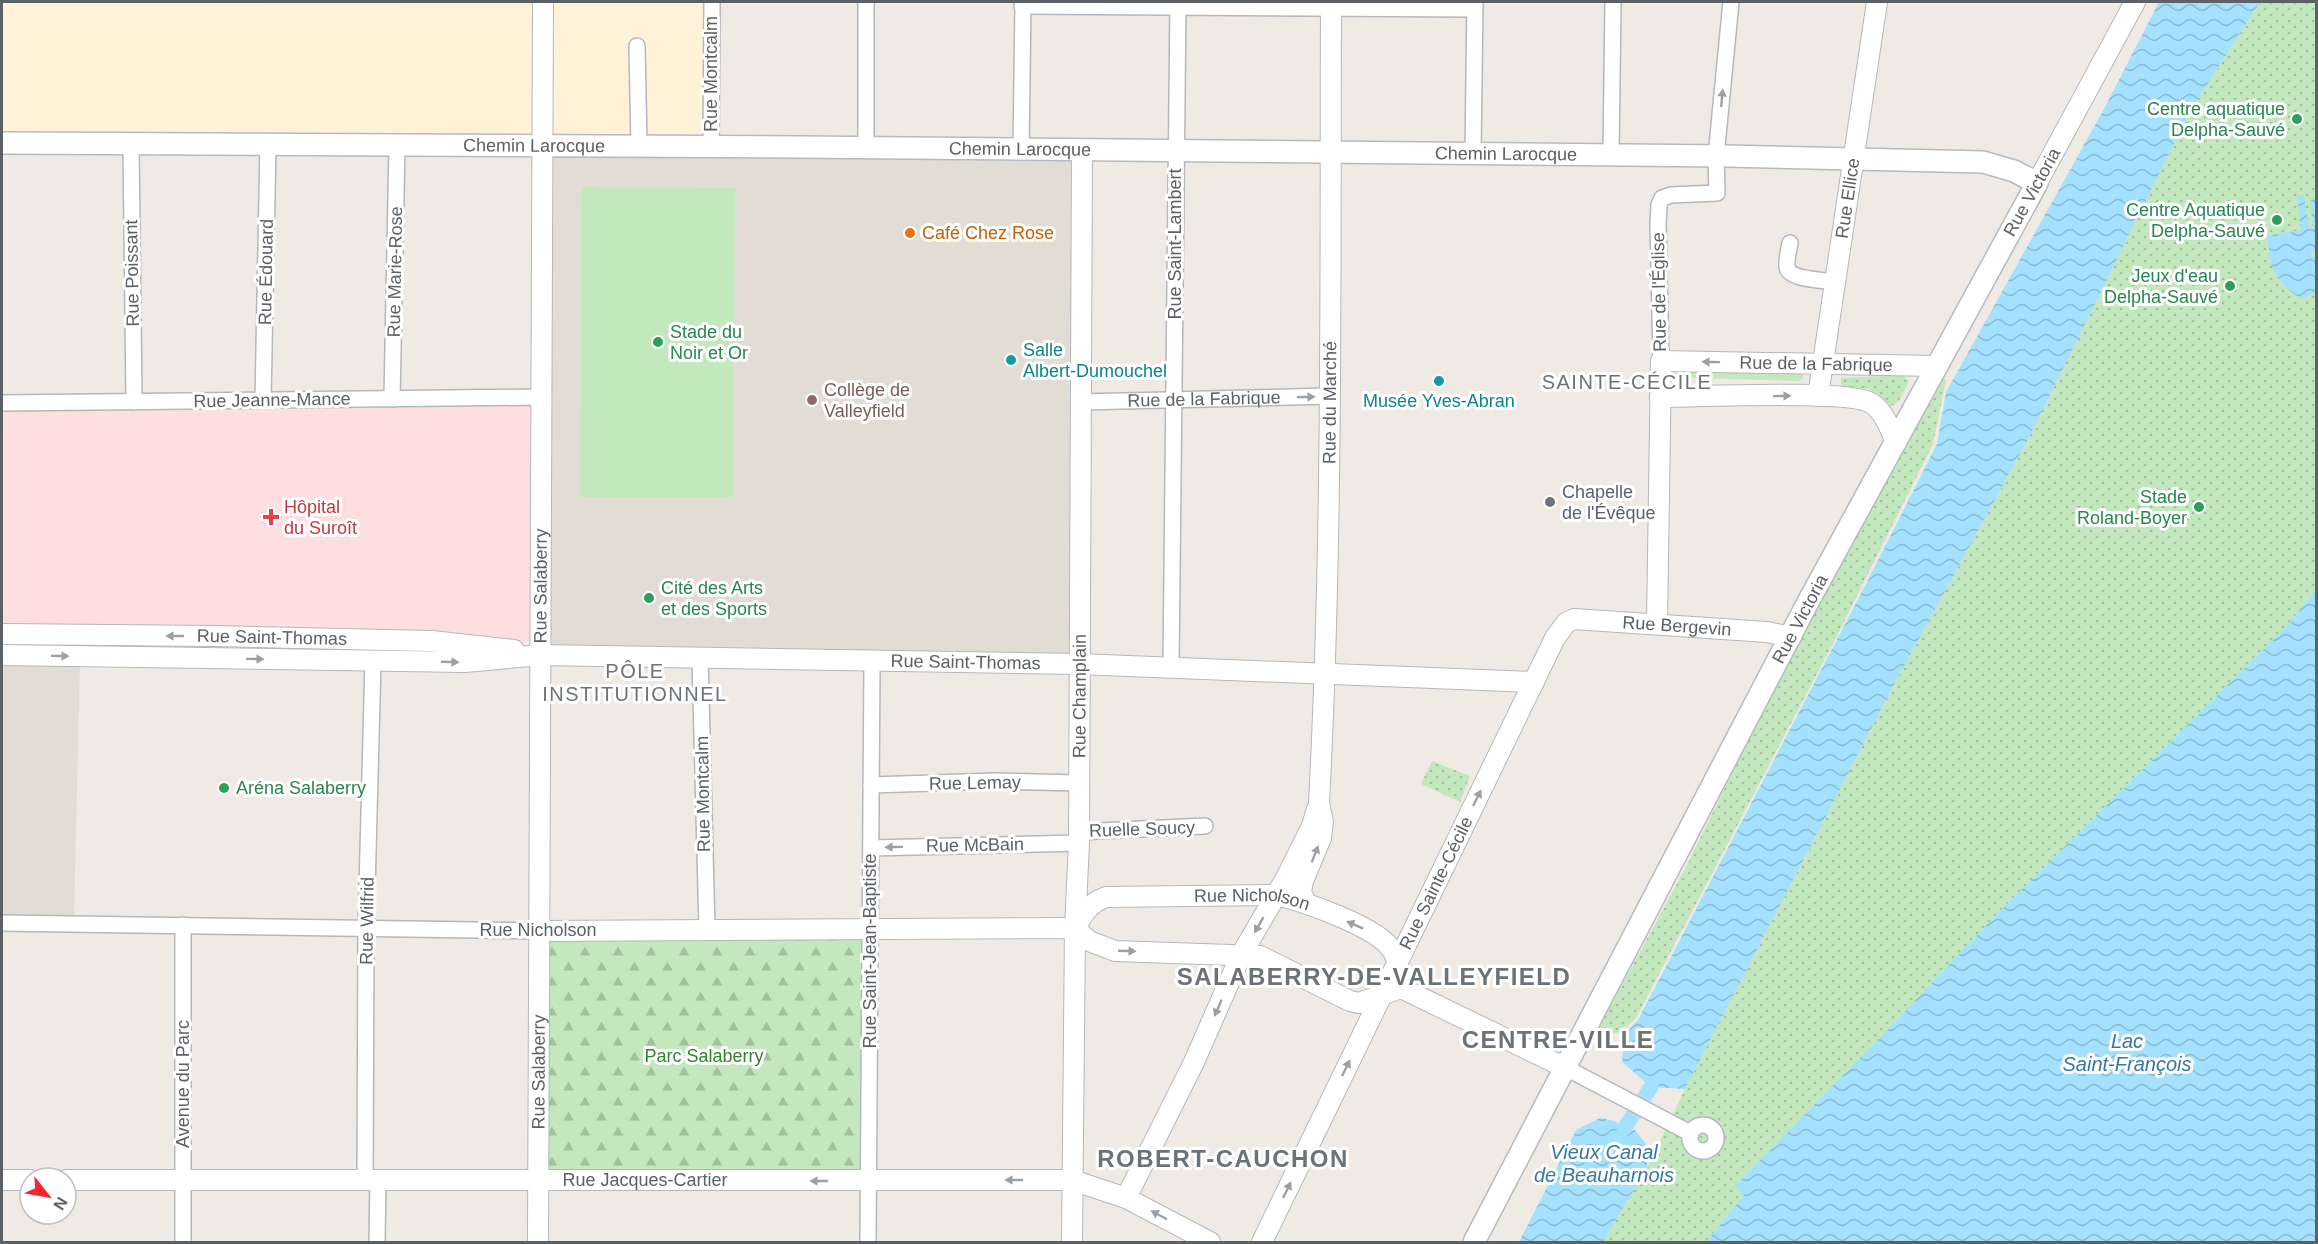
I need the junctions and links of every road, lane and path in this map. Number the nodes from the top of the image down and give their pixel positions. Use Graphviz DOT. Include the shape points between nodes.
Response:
graph roads {
  1 [pos="543,2"];
  2 [pos="712,2"];
  3 [pos="866,2"];
  4 [pos="1612,2"];
  5 [pos="1731,2"];
  6 [pos="1877,2"];
  7 [pos="2135,2"];
  8 [pos="1023,4"];
  9 [pos="1178,4"];
  10 [pos="1331,5"];
  11 [pos="1474,5"];
  12 [pos="637,46"];
  13 [pos="2,143"];
  14 [pos="130,144"];
  15 [pos="268,144"];
  16 [pos="397,145"];
  17 [pos="544,146"];
  18 [pos="639,146"];
  19 [pos="711,146"];
  20 [pos="866,148"];
  21 [pos="1021,149"];
  22 [pos="1082,150"];
  23 [pos="1176,151"];
  24 [pos="1330,153"];
  25 [pos="1473,154"];
  26 [pos="1611,155"];
  27 [pos="1716,156"];
  28 [pos="1853,160"];
  29 [pos="2037,183"];
  30 [pos="1790,243"];
  31 [pos="1835,282"];
  32 [pos="1661,361"];
  33 [pos="1823,364"];
  34 [pos="1937,366"];
  35 [pos="1330,396"];
  36 [pos="1818,396"];
  37 [pos="542,397"];
  38 [pos="1660,397"];
  39 [pos="392,399"];
  40 [pos="1175,399"];
  41 [pos="263,400"];
  42 [pos="134,402"];
  43 [pos="1080,402"];
  44 [pos="2,403"];
  45 [pos="1896,442"];
  46 [pos="1566,623"];
  47 [pos="1657,624"];
  48 [pos="2,634"];
  49 [pos="1791,637"];
  50 [pos="2,654"];
  51 [pos="541,655"];
  52 [pos="700,657"];
  53 [pos="872,660"];
  54 [pos="373,661"];
  55 [pos="1078,664"];
  56 [pos="1171,668"];
  57 [pos="1326,674"];
  58 [pos="1534,682"];
  59 [pos="1078,783"];
  60 [pos="871,785"];
  61 [pos="1319,803"];
  62 [pos="1205,826"];
  63 [pos="1079,837"];
  64 [pos="871,848"];
  65 [pos="1276,895"];
  66 [pos="1306,903"];
  67 [pos="2,923"];
  68 [pos="183,926"];
  69 [pos="366,928"];
  70 [pos="1075,928"];
  71 [pos="870,929"];
  72 [pos="707,930"];
  73 [pos="540,931"];
  74 [pos="1241,955"];
  75 [pos="1398,961"];
  76 [pos="1401,988"];
  77 [pos="1381,996"];
  78 [pos="1566,1068"];
  79 [pos="1690,1133"];
  80 [pos="2,1180"];
  81 [pos="18,1180"];
  82 [pos="78,1180"];
  83 [pos="1072,1180"];
  84 [pos="183,1181"];
  85 [pos="371,1181"];
  86 [pos="868,1181"];
  87 [pos="538,1182"];
  88 [pos="1126,1198"];
  89 [pos="183,1242"];
  90 [pos="377,1242"];
  91 [pos="538,1242"];
  92 [pos="868,1242"];
  93 [pos="1072,1242"];
  94 [pos="1210,1242"];
  95 [pos="1262,1242"];
  96 [pos="1474,1242"];
  1 -- 17 [label="street, Rue Salaberry"];
  2 -- 19 [label="street, Rue Montcalm"];
  3 -- 20 [label="street"];
  4 -- 26 [label="street"];
  27 -- 5 [label="street, one-way"];
  6 -- 28 [label="street, Rue Ellice"];
  7 -- 29 [label="street, Rue Victoria"];
  8 -- 9 [label="street"];
  8 -- 21 [label="street"];
  9 -- 10 [label="street"];
  9 -- 23 [label="street, Rue Saint-Lambert"];
  10 -- 11 [label="street"];
  10 -- 24 [label="street, Rue du Marché"];
  11 -- 25 [label="street"];
  12 -- 18 [label="street"];
  13 -- 14 [label="main road, Chemin Larocque"];
  14 -- 15 [label="main road, Chemin Larocque"];
  14 -- 42 [label="street, Rue Poissant"];
  15 -- 16 [label="main road, Chemin Larocque"];
  15 -- 41 [label="street, Rue Édouard"];
  16 -- 17 [label="main road, Chemin Larocque"];
  16 -- 39 [label="street, Rue Marie-Rose"];
  17 -- 18 [label="main road, Chemin Larocque"];
  17 -- 37 [label="street, Rue Salaberry"];
  18 -- 19 [label="main road, Chemin Larocque"];
  19 -- 20 [label="main road, Chemin Larocque"];
  20 -- 21 [label="main road, Chemin Larocque"];
  21 -- 22 [label="main road, Chemin Larocque"];
  22 -- 23 [label="main road, Chemin Larocque"];
  22 -- 43 [label="street, Rue Champlain"];
  23 -- 24 [label="main road, Chemin Larocque"];
  23 -- 40 [label="street, Rue Saint-Lambert"];
  24 -- 25 [label="main road, Chemin Larocque"];
  24 -- 35 [label="street, Rue du Marché"];
  25 -- 26 [label="main road, Chemin Larocque"];
  26 -- 27 [label="main road, Chemin Larocque"];
  27 -- 28 [label="main road, Chemin Larocque"];
  27 -- 32 [label="street, Rue de l'Église" via="1717,193 1671,195 1662,198 1659,205"];
  28 -- 29 [label="main road, Chemin Larocque" via="1983,162"];
  28 -- 31 [label="street, Rue Ellice"];
  29 -- 34 [label="main road, Rue Victoria"];
  30 -- 31 [label="street" via="1790,273"];
  31 -- 33 [label="street, Rue Ellice"];
  33 -- 32 [label="street, Rue de la Fabrique, one-way"];
  32 -- 38 [label="street, Rue de l'Église"];
  33 -- 34 [label="street, Rue de la Fabrique"];
  33 -- 36 [label="street, Rue Ellice"];
  34 -- 45 [label="main road, Rue Victoria"];
  40 -- 35 [label="street, Rue de la Fabrique, one-way"];
  35 -- 57 [label="street, Rue du Marché"];
  38 -- 36 [label="street, Rue de la Fabrique, one-way"];
  36 -- 45 [label="street, Rue de la Fabrique" via="1871,403 1883,415"];
  37 -- 39 [label="street, Rue Jeanne-Mance"];
  37 -- 51 [label="street, Rue Salaberry"];
  38 -- 47 [label="street, Rue de l'Église"];
  39 -- 41 [label="street, Rue Jeanne-Mance"];
  40 -- 43 [label="street, Rue de la Fabrique"];
  40 -- 56 [label="street, Rue Saint-Lambert"];
  41 -- 42 [label="street, Rue Jeanne-Mance"];
  42 -- 44 [label="street, Rue Jeanne-Mance"];
  43 -- 55 [label="street, Rue Champlain"];
  45 -- 49 [label="main road, Rue Victoria"];
  46 -- 47 [label="street, Rue Bergevin" via="1574,619"];
  46 -- 58 [label="street, Rue Sainte-Cécile"];
  47 -- 49 [label="street, Rue Bergevin"];
  51 -- 48 [label="street, Rue Saint-Thomas, one-way" via="432,641"];
  49 -- 78 [label="main road, Rue Victoria"];
  50 -- 54 [label="street, Rue Saint-Thomas, one-way"];
  51 -- 52 [label="street, Rue Saint-Thomas"];
  54 -- 51 [label="street, Rue Saint-Thomas, one-way" via="465,662"];
  51 -- 73 [label="street, Rue Salaberry"];
  52 -- 53 [label="street, Rue Saint-Thomas"];
  52 -- 72 [label="street, Rue Montcalm"];
  53 -- 55 [label="street, Rue Saint-Thomas"];
  53 -- 60 [label="street, Rue Saint-Jean-Baptiste"];
  54 -- 69 [label="street, Rue Wilfrid"];
  55 -- 56 [label="street, Rue Saint-Thomas"];
  55 -- 59 [label="street, Rue Champlain"];
  56 -- 57 [label="street, Rue Saint-Thomas"];
  57 -- 58 [label="street, Rue Saint-Thomas"];
  57 -- 61 [label="street, Rue du Marché"];
  75 -- 58 [label="street, Rue Sainte-Cécile, one-way"];
  59 -- 60 [label="street, Rue Lemay"];
  59 -- 63 [label="street, Rue Champlain"];
  60 -- 64 [label="street, Rue Saint-Jean-Baptiste"];
  61 -- 65 [label="street, Rue du Marché" via="1312,826"];
  66 -- 61 [label="street, Rue du Marché, one-way" via="1301,892 1303,881 1321,838"];
  62 -- 63 [label="street, Ruelle Soucy"];
  63 -- 64 [label="street, Rue McBain, one-way"];
  63 -- 70 [label="street, Rue Champlain"];
  64 -- 71 [label="street, Rue Saint-Jean-Baptiste"];
  65 -- 66 [label="street, Rue Nicholson"];
  65 -- 70 [label="street, Rue Nicholson" via="1106,897 1085,910"];
  65 -- 74 [label="street, Rue du Marché, one-way"];
  75 -- 66 [label="street, Rue Nicholson, one-way" via="1376,934"];
  67 -- 68 [label="street, Rue Nicholson"];
  68 -- 69 [label="street, Rue Nicholson"];
  68 -- 84 [label="street, Avenue du Parc"];
  69 -- 73 [label="street, Rue Nicholson"];
  69 -- 85 [label="street, Rue Wilfrid"];
  70 -- 71 [label="street, Rue Nicholson"];
  70 -- 74 [label="street, one-way" via="1089,941 1115,951"];
  70 -- 83 [label="street, Rue Champlain"];
  71 -- 72 [label="street, Rue Nicholson"];
  71 -- 86 [label="street, Rue Saint-Jean-Baptiste"];
  72 -- 73 [label="street, Rue Nicholson"];
  73 -- 87 [label="street, Rue Salaberry"];
  74 -- 77 [label="street" via="1260,956 1350,1001 1359,1003"];
  74 -- 88 [label="street, Rue du Marché, one-way" via="1194,1062"];
  75 -- 76 [label="street"];
  75 -- 77 [label="street, Rue Sainte-Cécile"];
  76 -- 77 [label="street"];
  76 -- 78 [label="street"];
  95 -- 77 [label="street, Rue Sainte-Cécile, one-way"];
  78 -- 79 [label="street"];
  78 -- 96 [label="main road, Rue Victoria"];
  80 -- 81 [label="street"];
  82 -- 84 [label="street, Rue Jacques-Cartier"];
  83 -- 86 [label="street, Rue Jacques-Cartier, one-way"];
  83 -- 88 [label="street, Rue Jacques-Cartier"];
  83 -- 93 [label="street, Rue Champlain"];
  84 -- 85 [label="street, Rue Jacques-Cartier"];
  84 -- 89 [label="street, Avenue du Parc"];
  85 -- 87 [label="street, Rue Jacques-Cartier"];
  85 -- 90 [label="street, Rue Wilfrid"];
  86 -- 87 [label="street, Rue Jacques-Cartier, one-way"];
  86 -- 92 [label="street, Rue Saint-Jean-Baptiste"];
  87 -- 91 [label="street, Rue Salaberry"];
  94 -- 88 [label="street, Rue Jacques-Cartier, one-way"];
}
